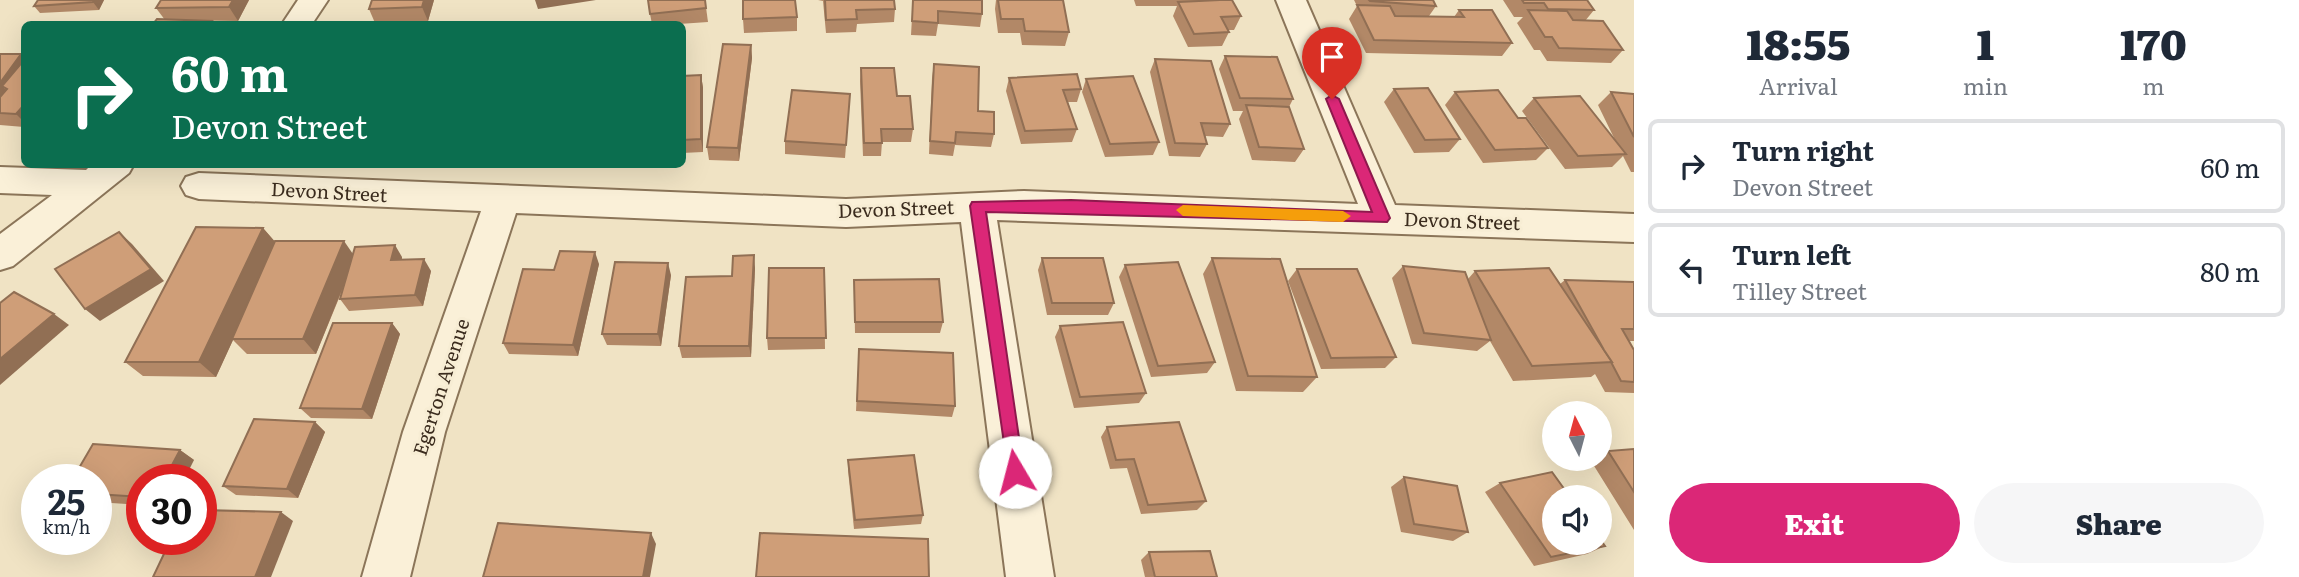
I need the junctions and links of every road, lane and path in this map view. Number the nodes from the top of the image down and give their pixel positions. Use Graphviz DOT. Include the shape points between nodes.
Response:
graph roads {
  1 [pos="313,0"];
  2 [pos="1291,0"];
  3 [pos="299,21"];
  4 [pos="105,174"];
  5 [pos="0,180"];
  6 [pos="199,186"];
  7 [pos="503,199"];
  8 [pos="978,206"];
  9 [pos="1382,218"];
  10 [pos="1634,228"];
  11 [pos="0,254"];
  12 [pos="386,577"];
  13 [pos="1030,577"];
  1 -- 3 [label="street"];
  2 -- 9 [label="street"];
  4 -- 5 [label="street"];
  4 -- 11 [label="street"];
  6 -- 7 [label="street, Devon Street"];
  7 -- 8 [label="street, Devon Street" via="846,213"];
  7 -- 12 [label="street, Egerton Avenue" via="424,432"];
  8 -- 9 [label="street, Devon Street"];
  8 -- 13 [label="street"];
  9 -- 10 [label="street, Devon Street"];
}
